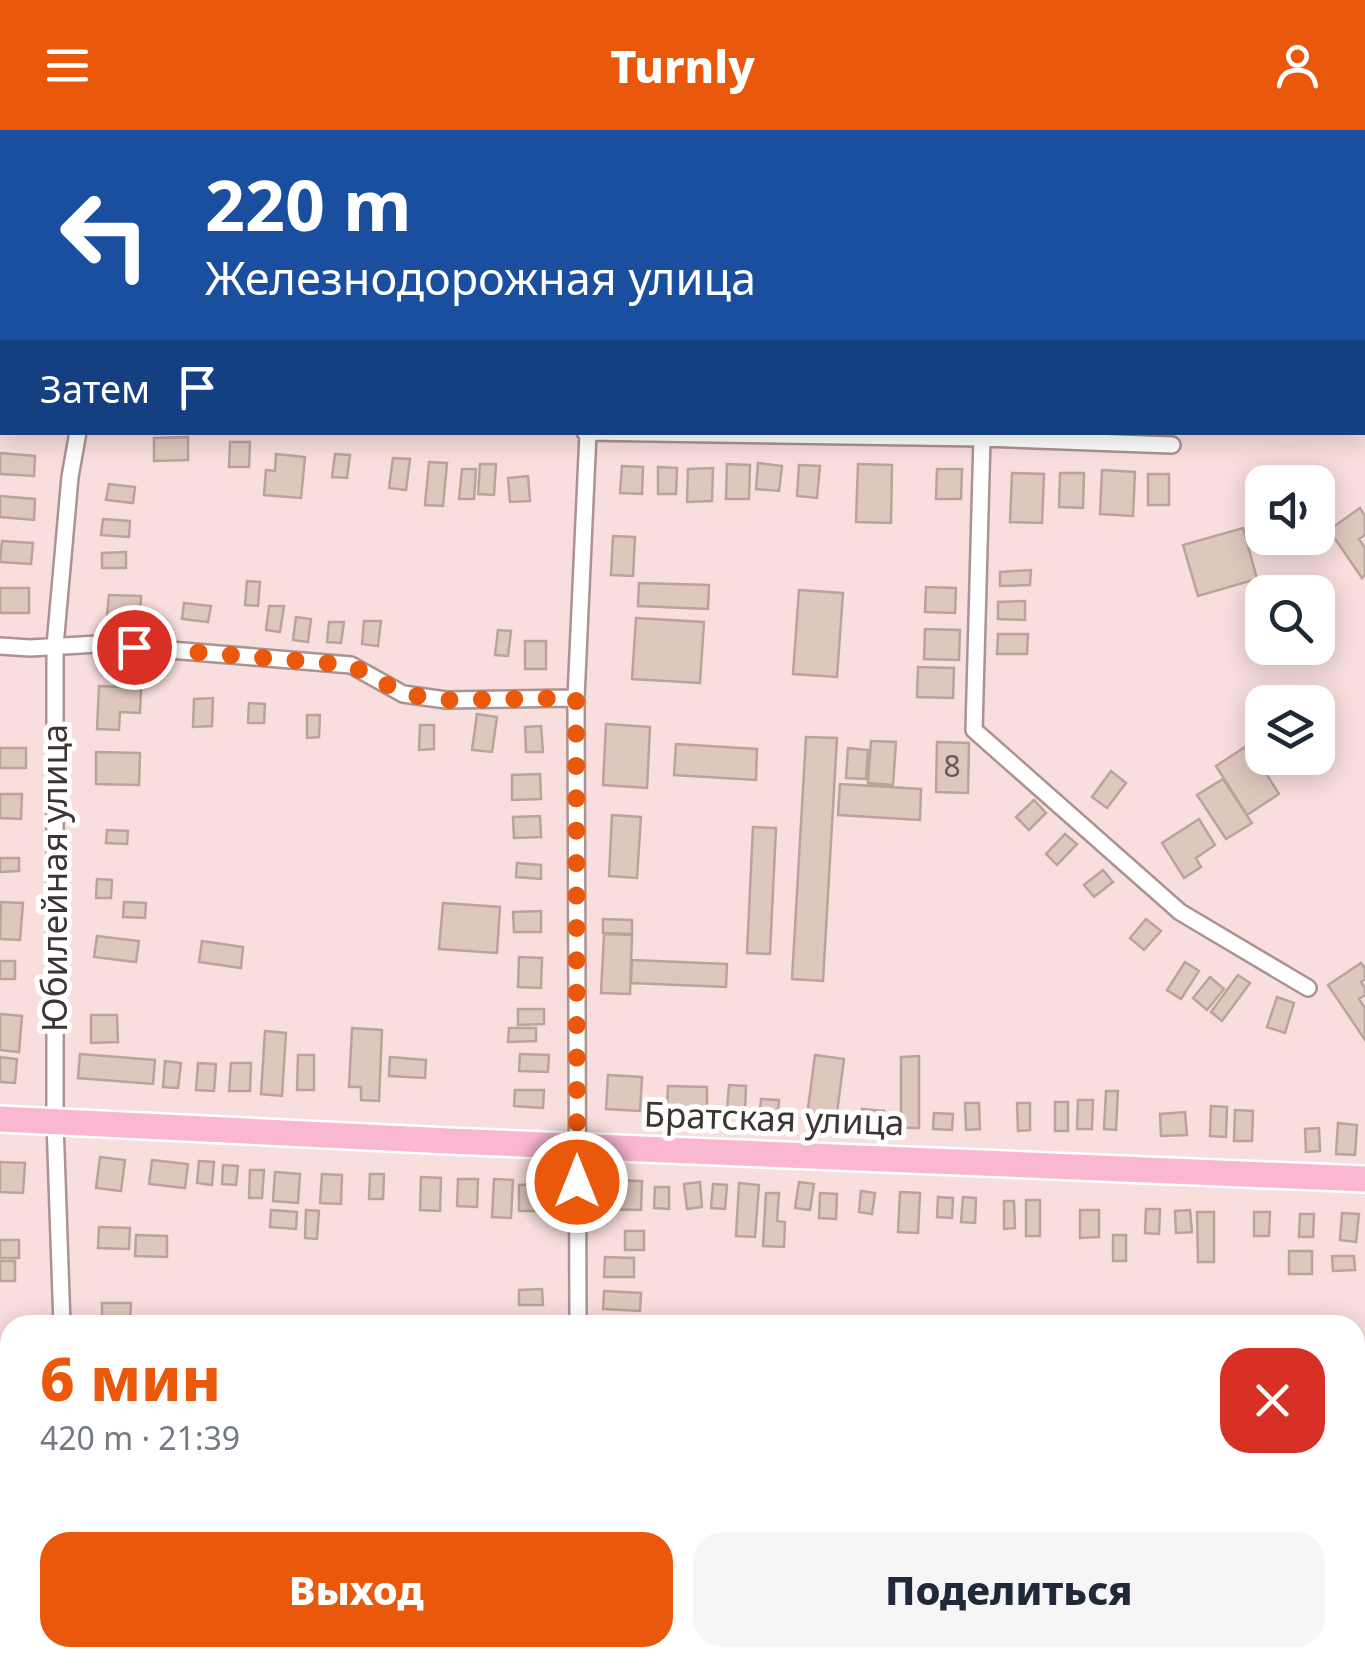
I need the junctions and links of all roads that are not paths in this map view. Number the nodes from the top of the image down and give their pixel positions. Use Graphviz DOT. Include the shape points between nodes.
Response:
graph roads {
  1 [pos="77,435"];
  2 [pos="587,435"];
  3 [pos="745,435"];
  4 [pos="982,438"];
  5 [pos="1172,445"];
  6 [pos="0,646"];
  7 [pos="55,646"];
  8 [pos="576,698"];
  9 [pos="1308,988"];
  10 [pos="0,1119"];
  11 [pos="56,1122"];
  12 [pos="577,1146"];
  13 [pos="1365,1179"];
  14 [pos="62,1315"];
  15 [pos="578,1315"];
  1 -- 7 [label="street, Юбилейная улица"];
  2 -- 8 [label="street"];
  3 -- 4 [label="street"];
  4 -- 5 [label="street"];
  4 -- 9 [label="street" via="974,730 1180,912"];
  6 -- 7 [label="street"];
  7 -- 8 [label="street" via="350,665 404,694 446,700"];
  7 -- 11 [label="street, Юбилейная улица"];
  8 -- 12 [label="street"];
  10 -- 11 [label="main road, Братская улица"];
  11 -- 12 [label="main road, Братская улица"];
  11 -- 14 [label="street, Юбилейная улица"];
  12 -- 13 [label="main road, Братская улица"];
  12 -- 15 [label="street"];
}
